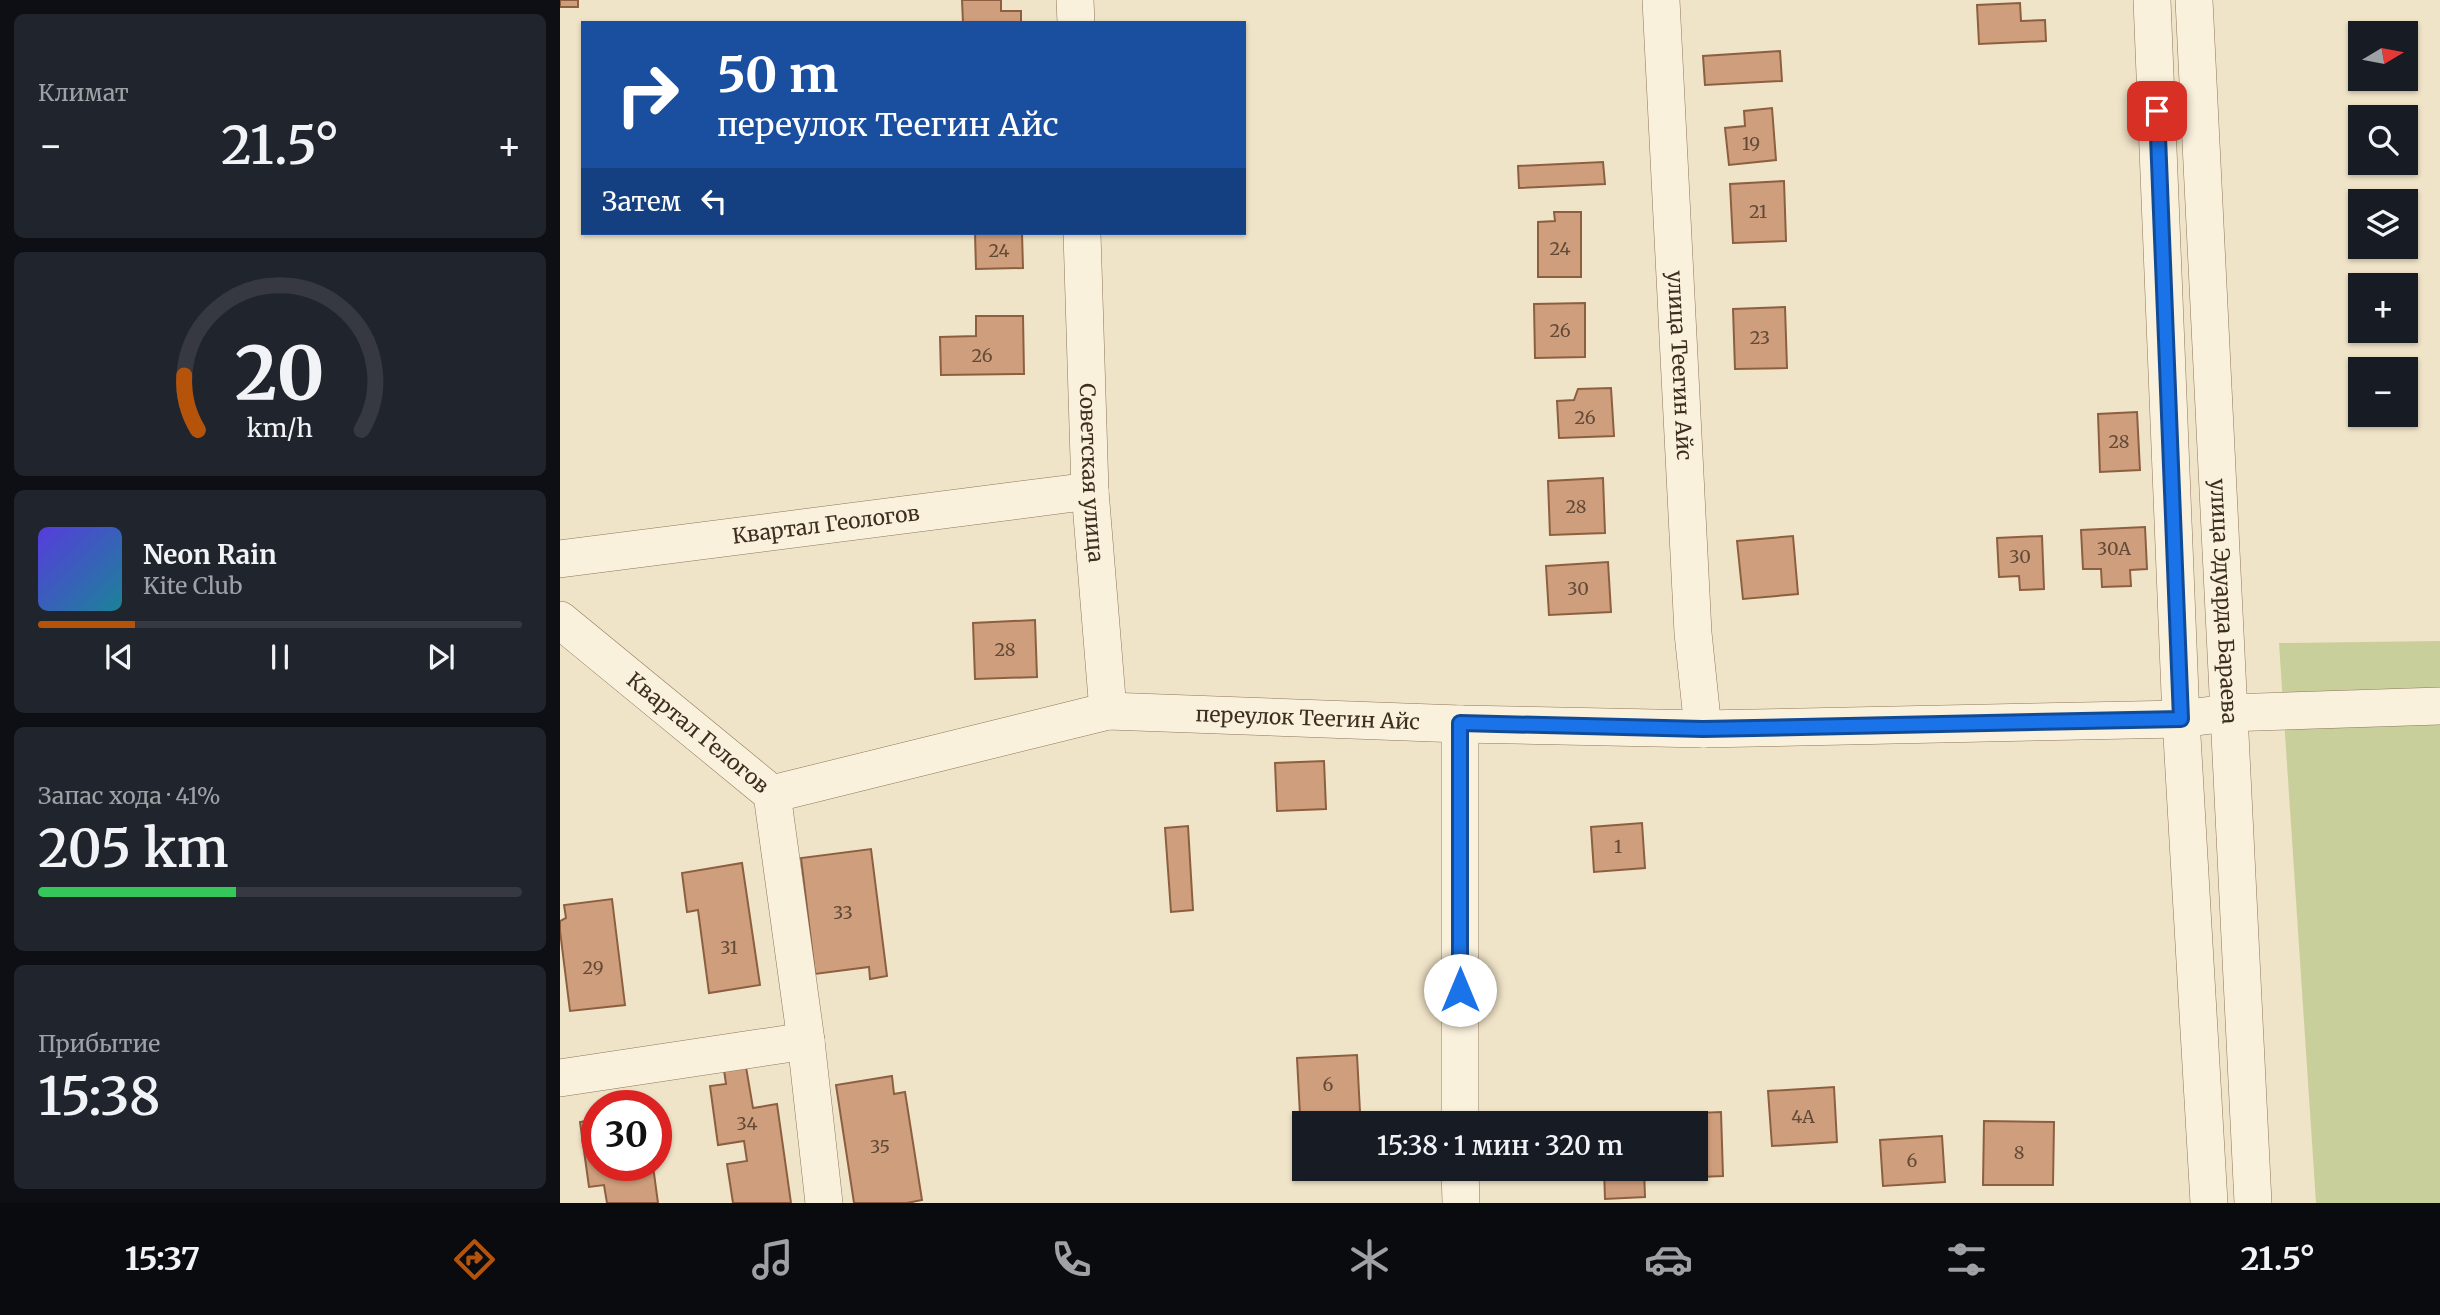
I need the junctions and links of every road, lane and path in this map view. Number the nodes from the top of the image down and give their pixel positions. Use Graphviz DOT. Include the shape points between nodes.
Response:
graph roads {
  1 [pos="1075,0"];
  2 [pos="1661,0"];
  3 [pos="2152,0"];
  4 [pos="2194,0"];
  5 [pos="1076,21"];
  6 [pos="1082,235"];
  7 [pos="1090,491"];
  8 [pos="560,559"];
  9 [pos="560,620"];
  10 [pos="2440,706"];
  11 [pos="1108,710"];
  12 [pos="2227,713"];
  13 [pos="2181,719"];
  14 [pos="1460,723"];
  15 [pos="1703,729"];
  16 [pos="772,794"];
  17 [pos="806,1041"];
  18 [pos="560,1078"];
  19 [pos="1460,1111"];
  20 [pos="1461,1181"];
  21 [pos="824,1203"];
  22 [pos="1461,1203"];
  23 [pos="2209,1203"];
  24 [pos="2253,1203"];
  1 -- 5 [label="street"];
  2 -- 15 [label="street, улица Теегин Айс" via="1693,633"];
  3 -- 13 [label="street"];
  4 -- 12 [label="street, улица Эдуарда Бараева"];
  6 -- 7 [label="street, Советская улица"];
  7 -- 8 [label="street, Квартал Геологов"];
  7 -- 11 [label="street, Советская улица"];
  9 -- 16 [label="street, Квартал Гелогов"];
  10 -- 12 [label="street, переулок Теегин Айс"];
  11 -- 14 [label="street, переулок Теегин Айс"];
  11 -- 16 [label="street"];
  12 -- 13 [label="street, переулок Теегин Айс"];
  12 -- 24 [label="street, улица Эдуарда Бараева"];
  13 -- 15 [label="street, переулок Теегин Айс"];
  13 -- 23 [label="street"];
  14 -- 15 [label="street, переулок Теегин Айс"];
  14 -- 19 [label="street"];
  16 -- 17 [label="street, Квартал Гелогов"];
  17 -- 18 [label="street"];
  17 -- 21 [label="street"];
  20 -- 22 [label="street"];
}
